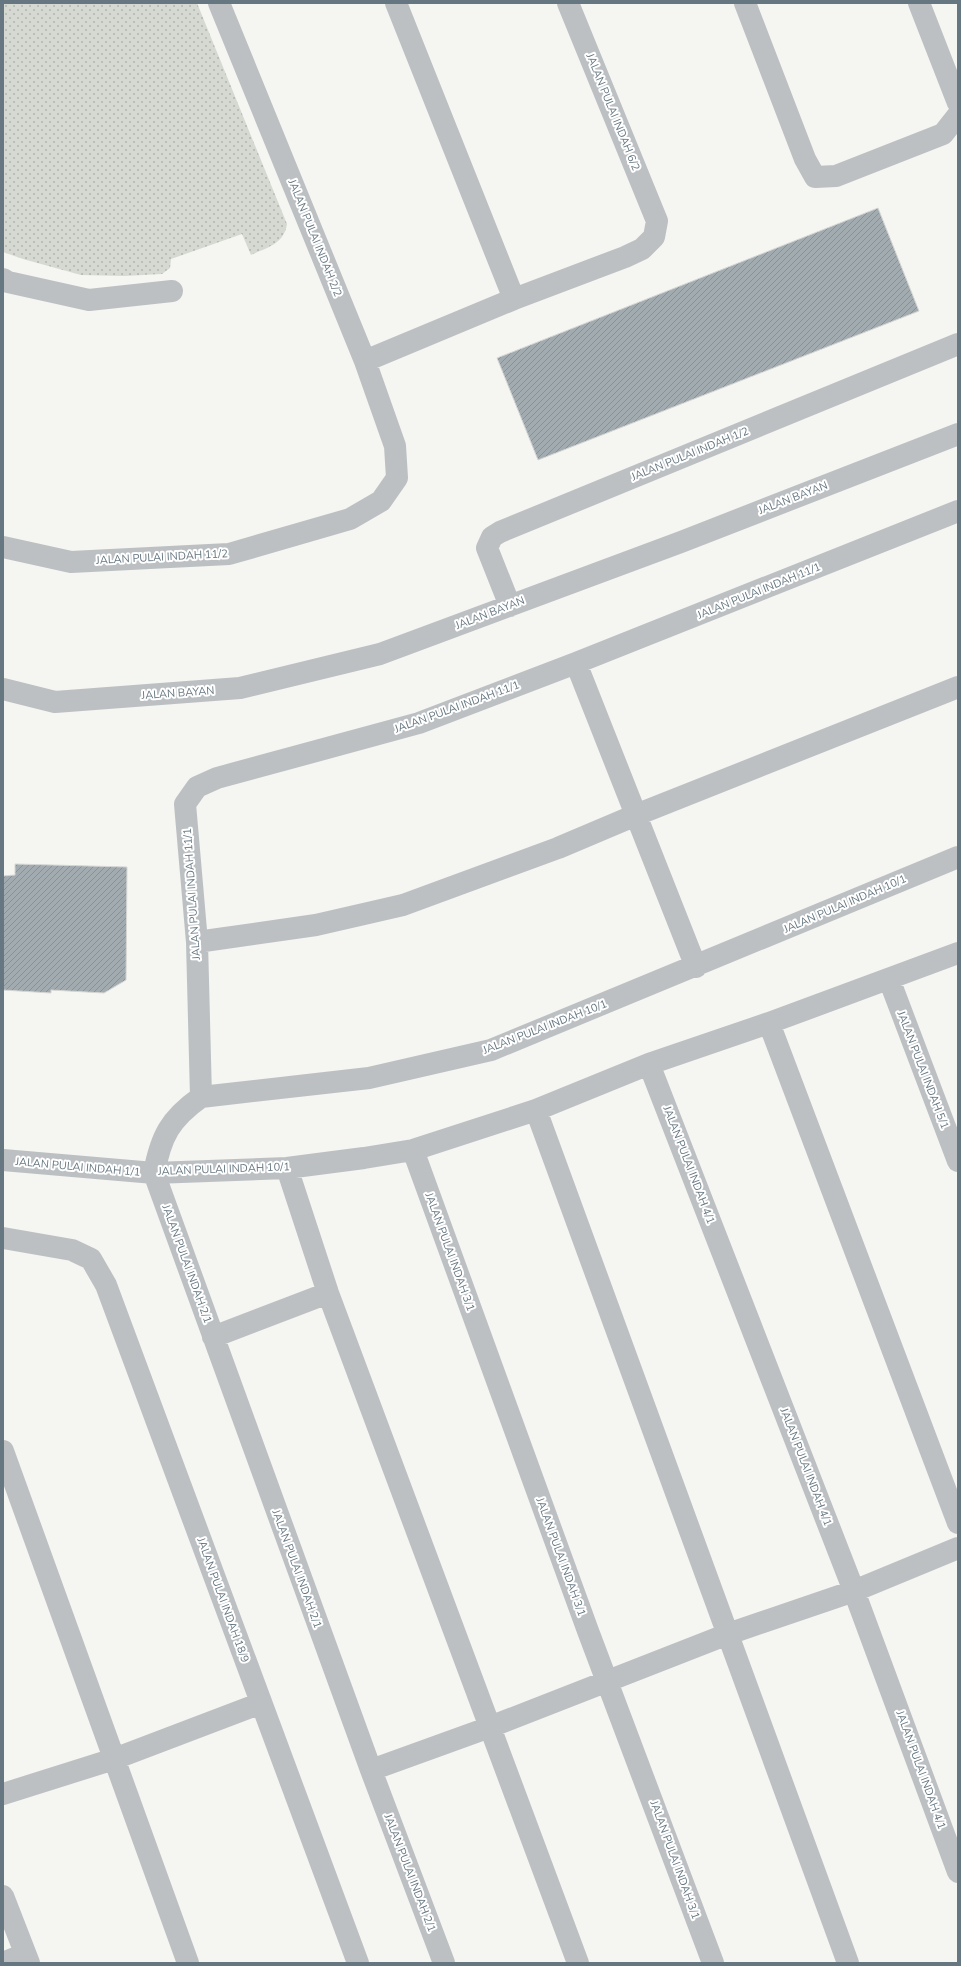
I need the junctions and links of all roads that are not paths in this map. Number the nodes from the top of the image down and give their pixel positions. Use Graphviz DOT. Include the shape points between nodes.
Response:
graph roads {
  1 [pos="219,3"];
  2 [pos="396,3"];
  3 [pos="568,3"];
  4 [pos="745,3"];
  5 [pos="919,3"];
  6 [pos="958,103"];
  7 [pos="958,114"];
  8 [pos="3,279"];
  9 [pos="172,291"];
  10 [pos="514,299"];
  11 [pos="958,344"];
  12 [pos="365,361"];
  13 [pos="958,434"];
  14 [pos="397,478"];
  15 [pos="958,511"];
  16 [pos="3,547"];
  17 [pos="510,606"];
  18 [pos="576,663"];
  19 [pos="958,687"];
  20 [pos="3,689"];
  21 [pos="636,814"];
  22 [pos="958,857"];
  23 [pos="197,942"];
  24 [pos="958,953"];
  25 [pos="696,967"];
  26 [pos="889,979"];
  27 [pos="769,1023"];
  28 [pos="649,1064"];
  29 [pos="201,1097"];
  30 [pos="536,1110"];
  31 [pos="413,1150"];
  32 [pos="3,1160"];
  33 [pos="958,1161"];
  34 [pos="287,1168"];
  35 [pos="154,1173"];
  36 [pos="3,1238"];
  37 [pos="328,1293"];
  38 [pos="213,1337"];
  39 [pos="3,1452"];
  40 [pos="958,1523"];
  41 [pos="958,1548"];
  42 [pos="854,1591"];
  43 [pos="728,1634"];
  44 [pos="608,1682"];
  45 [pos="262,1703"];
  46 [pos="490,1728"];
  47 [pos="114,1759"];
  48 [pos="371,1770"];
  49 [pos="3,1794"];
  50 [pos="958,1872"];
  51 [pos="3,1896"];
  52 [pos="27,1959"];
  53 [pos="4,1963"];
  54 [pos="188,1963"];
  55 [pos="358,1963"];
  56 [pos="444,1963"];
  57 [pos="578,1963"];
  58 [pos="713,1963"];
  59 [pos="848,1963"];
  1 -- 12 [label="street, JALAN PULAI INDAH 2/2"];
  2 -- 10 [label="street"];
  3 -- 10 [label="street, JALAN PULAI INDAH 6/2" via="657,221 654,237 642,249"];
  4 -- 7 [label="street" via="805,159 815,176 836,176 943,134"];
  5 -- 6 [label="street"];
  8 -- 9 [label="street" via="89,300"];
  10 -- 12 [label="street"];
  11 -- 17 [label="street, JALAN PULAI INDAH 1/2" via="500,532 492,537 487,548"];
  12 -- 14 [label="street, JALAN PULAI INDAH 2/2" via="395,446"];
  13 -- 17 [label="street, JALAN BAYAN"];
  14 -- 16 [label="street, JALAN PULAI INDAH 11/2" via="381,501 350,519 229,554 71,562"];
  15 -- 18 [label="street, JALAN PULAI INDAH 11/1"];
  17 -- 20 [label="street, JALAN BAYAN" via="380,654 240,688 56,702"];
  18 -- 21 [label="street"];
  18 -- 23 [label="street, JALAN PULAI INDAH 11/1" via="419,723 217,778 197,786 185,804"];
  19 -- 21 [label="street"];
  21 -- 23 [label="street" via="558,848 403,905 316,925"];
  21 -- 25 [label="street"];
  22 -- 25 [label="street, JALAN PULAI INDAH 10/1"];
  23 -- 29 [label="street, JALAN PULAI INDAH 11/1"];
  24 -- 26 [label="street, JALAN PULAI INDAH 10/1"];
  25 -- 29 [label="street, JALAN PULAI INDAH 10/1" via="491,1050 370,1078"];
  26 -- 27 [label="street, JALAN PULAI INDAH 10/1"];
  26 -- 33 [label="street, JALAN PULAI INDAH 5/1"];
  27 -- 28 [label="street, JALAN PULAI INDAH 10/1"];
  27 -- 40 [label="street"];
  28 -- 30 [label="street, JALAN PULAI INDAH 10/1"];
  28 -- 42 [label="street, JALAN PULAI INDAH 4/1"];
  29 -- 35 [label="street, JALAN PULAI INDAH 10/1" via="183,1110 168,1129 159,1148"];
  30 -- 31 [label="street, JALAN PULAI INDAH 10/1"];
  30 -- 43 [label="street"];
  31 -- 34 [label="street, JALAN PULAI INDAH 10/1"];
  31 -- 44 [label="street, JALAN PULAI INDAH 3/1"];
  32 -- 35 [label="street, JALAN PULAI INDAH 1/1"];
  34 -- 35 [label="street, JALAN PULAI INDAH 10/1"];
  34 -- 37 [label="street"];
  35 -- 38 [label="street, JALAN PULAI INDAH 2/1"];
  36 -- 45 [label="street, JALAN PULAI INDAH 18/9" via="72,1250 90,1259 106,1285"];
  37 -- 38 [label="street"];
  37 -- 46 [label="street"];
  38 -- 48 [label="street, JALAN PULAI INDAH 2/1"];
  39 -- 47 [label="street"];
  41 -- 42 [label="street"];
  42 -- 43 [label="street"];
  42 -- 50 [label="street, JALAN PULAI INDAH 4/1"];
  43 -- 44 [label="street"];
  43 -- 59 [label="street"];
  44 -- 46 [label="street"];
  44 -- 58 [label="street, JALAN PULAI INDAH 3/1"];
  45 -- 47 [label="street"];
  45 -- 55 [label="street, JALAN PULAI INDAH 18/9"];
  46 -- 48 [label="street"];
  46 -- 57 [label="street"];
  47 -- 49 [label="street"];
  47 -- 54 [label="street"];
  48 -- 56 [label="street, JALAN PULAI INDAH 2/1"];
  51 -- 52 [label="street"];
  52 -- 53 [label="street"];
}
